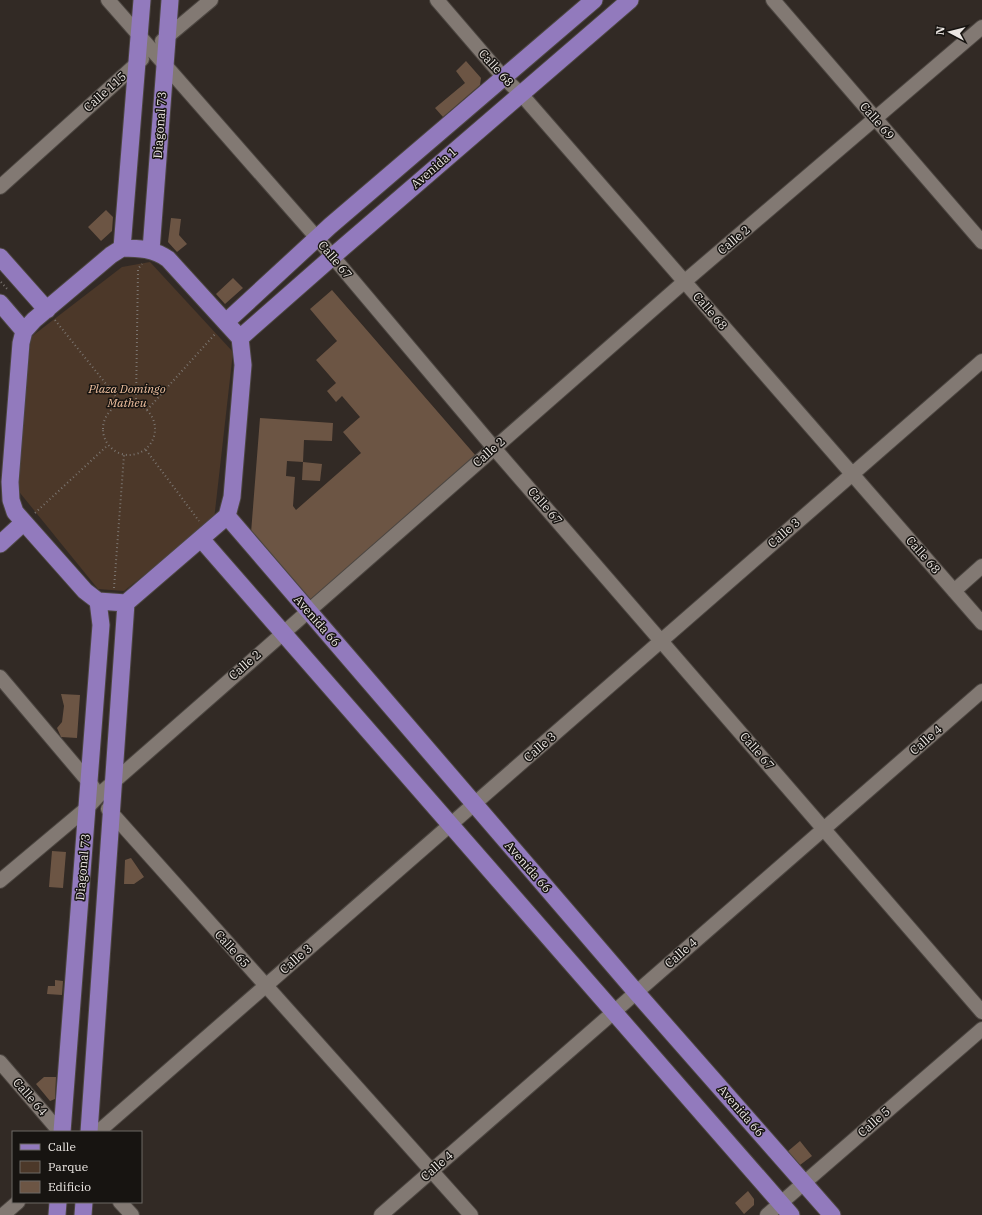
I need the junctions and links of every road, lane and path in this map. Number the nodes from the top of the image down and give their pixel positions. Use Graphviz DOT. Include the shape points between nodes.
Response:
graph roads {
  1 [pos="108,0"];
  2 [pos="142,0"];
  3 [pos="170,0"];
  4 [pos="211,0"];
  5 [pos="437,0"];
  6 [pos="594,0"];
  7 [pos="630,0"];
  8 [pos="773,0"];
  9 [pos="982,27"];
  10 [pos="140,37"];
  11 [pos="167,37"];
  12 [pos="152,51"];
  13 [pos="137,63"];
  14 [pos="165,66"];
  15 [pos="504,78"];
  16 [pos="521,94"];
  17 [pos="876,120"];
  18 [pos="0,187"];
  19 [pos="317,238"];
  20 [pos="982,242"];
  21 [pos="122,248"];
  22 [pos="151,250"];
  23 [pos="0,257"];
  24 [pos="332,257"];
  25 [pos="684,282"];
  26 [pos="0,303"];
  27 [pos="47,310"];
  28 [pos="226,322"];
  29 [pos="24,331"];
  30 [pos="240,338"];
  31 [pos="982,361"];
  32 [pos="136,403"];
  33 [pos="122,404"];
  34 [pos="148,410"];
  35 [pos="108,445"];
  36 [pos="494,448"];
  37 [pos="146,450"];
  38 [pos="124,455"];
  39 [pos="852,474"];
  40 [pos="11,500"];
  41 [pos="0,514"];
  42 [pos="227,516"];
  43 [pos="23,523"];
  44 [pos="202,540"];
  45 [pos="0,544"];
  46 [pos="982,566"];
  47 [pos="954,591"];
  48 [pos="113,602"];
  49 [pos="308,610"];
  50 [pos="982,623"];
  51 [pos="283,632"];
  52 [pos="661,641"];
  53 [pos="0,677"];
  54 [pos="982,691"];
  55 [pos="114,781"];
  56 [pos="92,795"];
  57 [pos="474,804"];
  58 [pos="112,814"];
  59 [pos="451,825"];
  60 [pos="824,829"];
  61 [pos="0,881"];
  62 [pos="265,986"];
  63 [pos="636,992"];
  64 [pos="614,1012"];
  65 [pos="982,1012"];
  66 [pos="982,1029"];
  67 [pos="0,1062"];
  68 [pos="60,1131"];
  69 [pos="61,1131"];
  70 [pos="89,1131"];
  71 [pos="99,1131"];
  72 [pos="432,1170"];
  73 [pos="804,1182"];
  74 [pos="17,1203"];
  75 [pos="58,1203"];
  76 [pos="84,1203"];
  77 [pos="121,1203"];
  78 [pos="786,1209"];
  79 [pos="3,1215"];
  80 [pos="57,1215"];
  81 [pos="83,1215"];
  82 [pos="132,1215"];
  83 [pos="381,1215"];
  84 [pos="471,1215"];
  85 [pos="766,1215"];
  86 [pos="832,1215"];
  1 -- 10 [label="street, Calle 67"];
  2 -- 10 [label="main road"];
  3 -- 11 [label="main road, Diagonal 73"];
  4 -- 11 [label="street, Calle 115"];
  5 -- 15 [label="street, Calle 68"];
  6 -- 15 [label="main road, Avenida 1"];
  7 -- 16 [label="main road, Avenida 1"];
  8 -- 17 [label="street, Calle 69"];
  9 -- 17 [label="street, Calle 2"];
  10 -- 12 [label="street, Calle 67"];
  10 -- 13 [label="main road"];
  11 -- 12 [label="street, Calle 115"];
  11 -- 14 [label="main road, Diagonal 73"];
  12 -- 13 [label="street, Calle 115"];
  12 -- 14 [label="street, Calle 67"];
  13 -- 18 [label="street, Calle 115"];
  13 -- 21 [label="main road"];
  14 -- 19 [label="street, Calle 67"];
  14 -- 22 [label="main road, Diagonal 73"];
  15 -- 16 [label="street, Calle 68"];
  15 -- 19 [label="main road, Avenida 1"];
  16 -- 24 [label="main road, Avenida 1"];
  16 -- 25 [label="street, Calle 68"];
  17 -- 20 [label="street, Calle 69"];
  17 -- 25 [label="street, Calle 2"];
  19 -- 24 [label="street, Calle 67"];
  19 -- 28 [label="main road, Avenida 1"];
  21 -- 22 [label="main road"];
  21 -- 27 [label="main road" via="111,254"];
  22 -- 28 [label="main road" via="168,259"];
  22 -- 32 [label="path" via="138,270"];
  23 -- 27 [label="main road"];
  24 -- 30 [label="main road, Avenida 1"];
  24 -- 36 [label="street, Calle 67"];
  25 -- 36 [label="street, Calle 2"];
  25 -- 39 [label="street, Calle 68"];
  26 -- 29 [label="main road"];
  27 -- 29 [label="main road"];
  27 -- 33 [label="path"];
  28 -- 30 [label="main road"];
  28 -- 34 [label="path"];
  29 -- 40 [label="main road" via="10,482"];
  30 -- 42 [label="main road" via="243,365 232,497"];
  31 -- 39 [label="street, Calle 3"];
  32 -- 33 [label="path"];
  32 -- 34 [label="path"];
  33 -- 35 [label="path" via="108,413 103,429"];
  34 -- 37 [label="path" via="155,422 154,437"];
  35 -- 38 [label="path"];
  35 -- 43 [label="path"];
  36 -- 49 [label="street, Calle 2"];
  36 -- 52 [label="street, Calle 67"];
  37 -- 38 [label="path"];
  37 -- 44 [label="path" via="202,524"];
  38 -- 48 [label="path"];
  39 -- 47 [label="street, Calle 68"];
  39 -- 52 [label="street, Calle 3"];
  40 -- 41 [label="main road"];
  40 -- 43 [label="main road" via="15,512"];
  42 -- 44 [label="main road"];
  42 -- 49 [label="main road, Avenida 66"];
  43 -- 45 [label="main road"];
  43 -- 48 [label="main road" via="85,591"];
  44 -- 48 [label="main road"];
  44 -- 51 [label="main road"];
  46 -- 47 [label="street"];
  47 -- 50 [label="street, Calle 68"];
  48 -- 55 [label="main road, Diagonal 73"];
  48 -- 56 [label="main road, Diagonal 73" via="102,625"];
  49 -- 51 [label="street, Calle 2"];
  49 -- 57 [label="main road, Avenida 66"];
  51 -- 55 [label="street, Calle 2"];
  51 -- 59 [label="main road"];
  52 -- 57 [label="street, Calle 3"];
  52 -- 60 [label="street, Calle 67"];
  53 -- 56 [label="street, Calle 65"];
  54 -- 60 [label="street, Calle 4"];
  55 -- 56 [label="street, Calle 2"];
  55 -- 58 [label="main road, Diagonal 73"];
  56 -- 58 [label="street, Calle 65"];
  56 -- 61 [label="street, Calle 2"];
  56 -- 69 [label="main road, Diagonal 73"];
  57 -- 59 [label="street, Calle 3"];
  57 -- 63 [label="main road, Avenida 66"];
  58 -- 62 [label="street, Calle 65"];
  58 -- 70 [label="main road, Diagonal 73"];
  59 -- 62 [label="street, Calle 3"];
  59 -- 64 [label="main road"];
  60 -- 63 [label="street, Calle 4"];
  60 -- 65 [label="street, Calle 67"];
  62 -- 71 [label="street, Calle 3"];
  62 -- 72 [label="street, Calle 65"];
  63 -- 64 [label="street, Calle 4"];
  63 -- 73 [label="main road, Avenida 66"];
  64 -- 72 [label="street, Calle 4"];
  64 -- 78 [label="main road"];
  66 -- 73 [label="street, Calle 5"];
  67 -- 68 [label="street, Calle 64"];
  72 -- 83 [label="street, Calle 4"];
  72 -- 84 [label="street, Calle 65"];
  73 -- 78 [label="street, Calle 5"];
  73 -- 86 [label="main road, Avenida 66"];
  74 -- 79 [label="street"];
  75 -- 80 [label="main road"];
  76 -- 81 [label="main road"];
  77 -- 82 [label="street"];
  78 -- 85 [label="street, Calle 5"];
}
